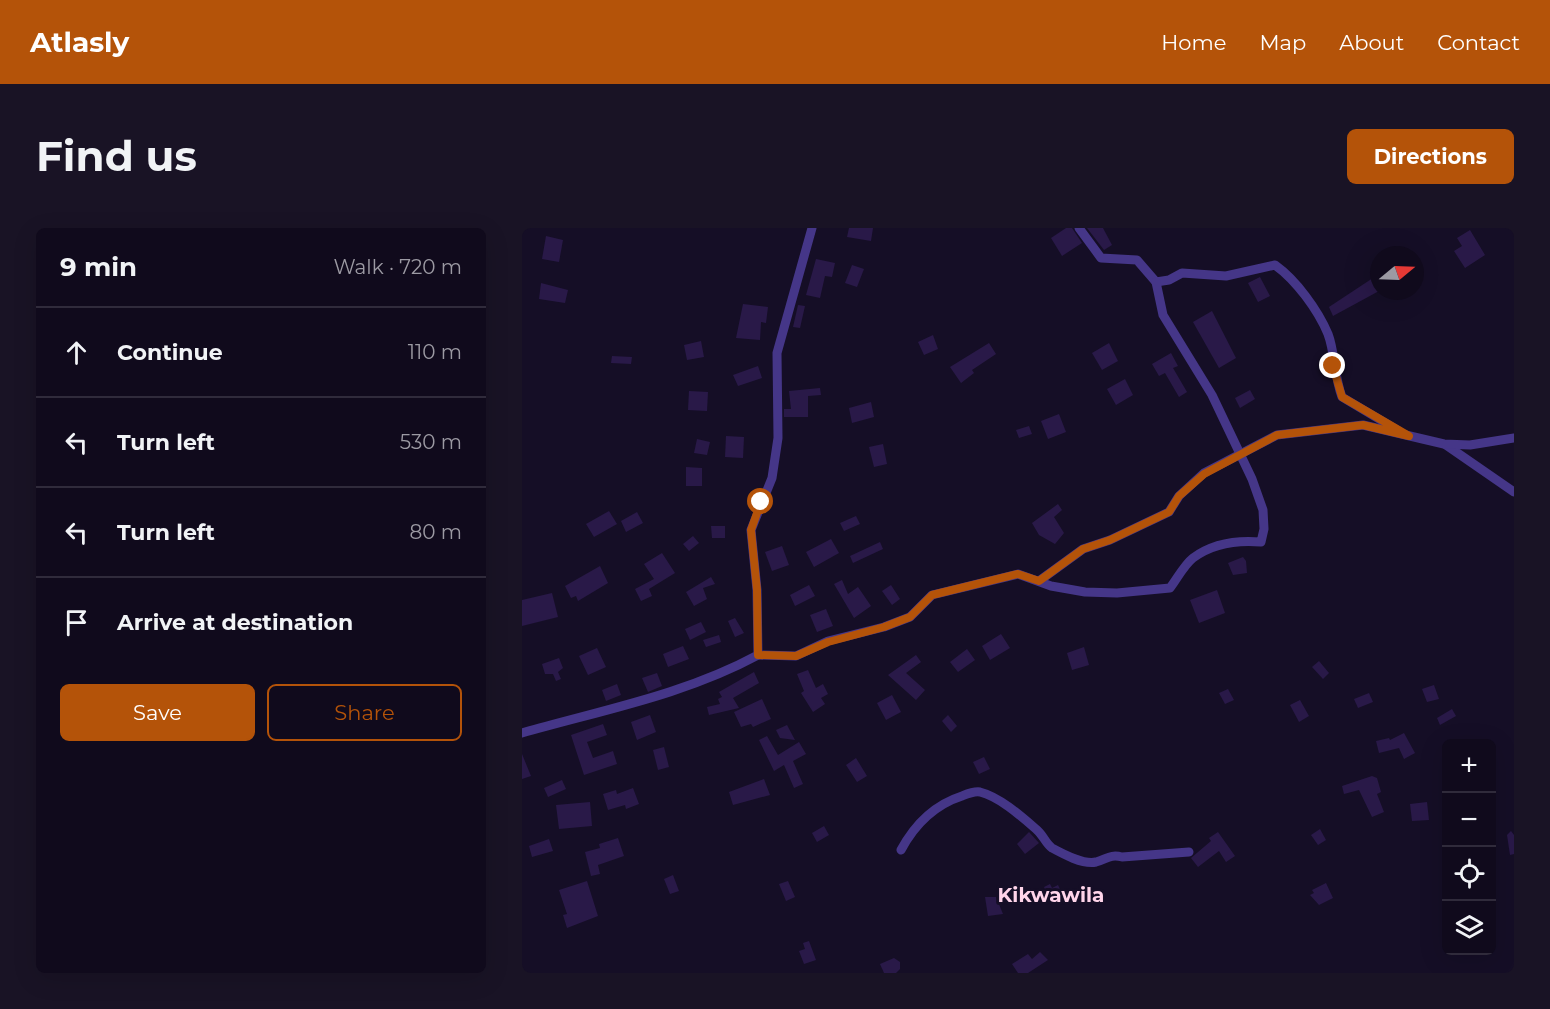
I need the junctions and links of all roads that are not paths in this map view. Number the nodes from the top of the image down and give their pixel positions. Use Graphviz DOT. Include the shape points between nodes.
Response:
graph roads {
  1 [pos="812,228"];
  2 [pos="1079,228"];
  3 [pos="1156,282"];
  4 [pos="1409,436"];
  5 [pos="1514,438"];
  6 [pos="1444,444"];
  7 [pos="1240,454"];
  8 [pos="1514,492"];
  9 [pos="1039,581"];
  10 [pos="758,655"];
  11 [pos="522,733"];
  12 [pos="901,850"];
  13 [pos="1189,852"];
  1 -- 10 [label="street" via="777,353 778,438 772,478 751,530"];
  2 -- 3 [label="street" via="1101,258 1137,260"];
  3 -- 4 [label="street" via="1182,273 1226,276 1275,265 1292,280 1329,335 1342,397"];
  3 -- 7 [label="street" via="1163,315 1212,395"];
  4 -- 6 [label="street"];
  4 -- 7 [label="street" via="1363,425 1334,428 1277,435"];
  5 -- 6 [label="street" via="1470,445"];
  6 -- 8 [label="street"];
  7 -- 9 [label="street" via="1204,474 1179,496 1169,512 1083,549"];
  7 -- 9 [label="street" via="1263,510 1261,542 1239,540 1221,544 1192,558 1170,588 1084,592"];
  9 -- 10 [label="street" via="1018,574 932,595 910,617 884,627 828,642 796,656"];
  10 -- 11 [label="street" via="659,698"];
  12 -- 13 [label="street" via="910,834 942,803 977,791 1013,811 1038,831 1050,847 1085,863 1113,855"];
}
